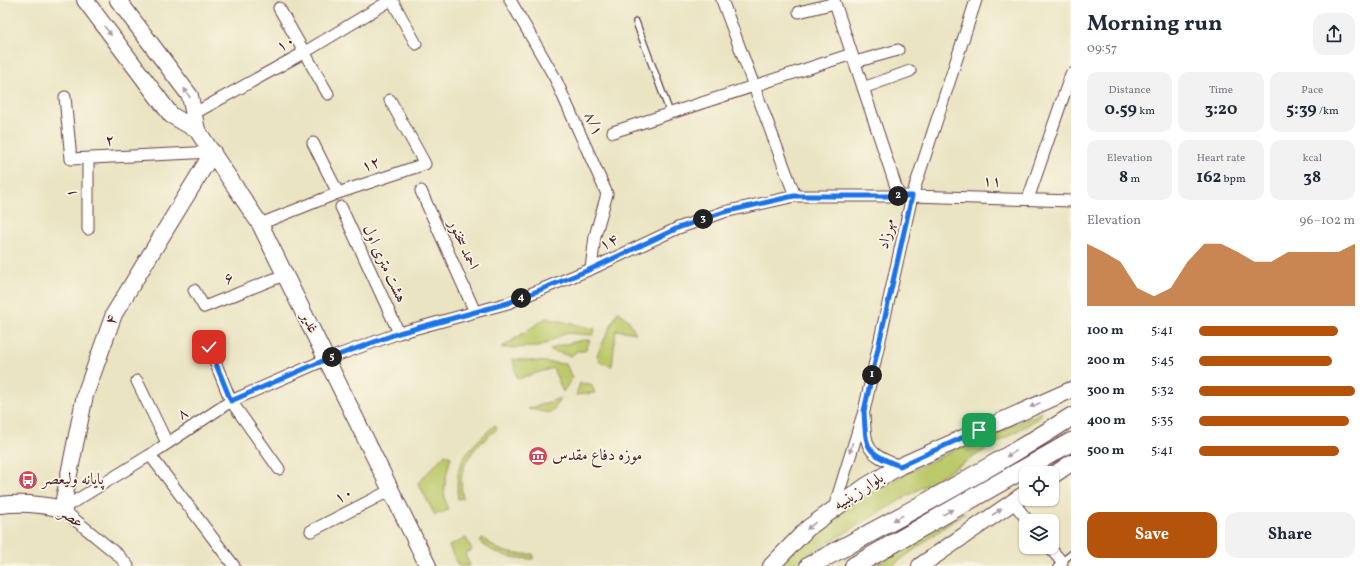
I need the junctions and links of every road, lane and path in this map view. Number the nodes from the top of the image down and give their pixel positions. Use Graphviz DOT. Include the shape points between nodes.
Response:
graph roads {
  1 [pos="85,0"];
  2 [pos="118,0"];
  3 [pos="392,0"];
  4 [pos="510,0"];
  5 [pos="722,0"];
  6 [pos="976,0"];
  7 [pos="835,1"];
  8 [pos="279,8"];
  9 [pos="799,12"];
  10 [pos="636,22"];
  11 [pos="416,44"];
  12 [pos="898,50"];
  13 [pos="304,52"];
  14 [pos="853,58"];
  15 [pos="910,71"];
  16 [pos="1071,74"];
  17 [pos="754,86"];
  18 [pos="863,88"];
  19 [pos="328,94"];
  20 [pos="65,97"];
  21 [pos="390,100"];
  22 [pos="195,113"];
  23 [pos="670,113"];
  24 [pos="197,130"];
  25 [pos="613,132"];
  26 [pos="313,143"];
  27 [pos="213,152"];
  28 [pos="88,158"];
  29 [pos="421,190"];
  30 [pos="338,193"];
  31 [pos="794,196"];
  32 [pos="899,196"];
  33 [pos="912,196"];
  34 [pos="1028,199"];
  35 [pos="1071,201"];
  36 [pos="340,207"];
  37 [pos="260,224"];
  38 [pos="88,229"];
  39 [pos="591,269"];
  40 [pos="284,275"];
  41 [pos="194,290"];
  42 [pos="475,312"];
  43 [pos="399,333"];
  44 [pos="209,347"];
  45 [pos="327,359"];
  46 [pos="137,381"];
  47 [pos="1071,390"];
  48 [pos="231,401"];
  49 [pos="864,411"];
  50 [pos="1071,417"];
  51 [pos="1071,442"];
  52 [pos="167,443"];
  53 [pos="150,455"];
  54 [pos="1071,463"];
  55 [pos="900,466"];
  56 [pos="279,469"];
  57 [pos="1059,471"];
  58 [pos="391,490"];
  59 [pos="1019,497"];
  60 [pos="0,505"];
  61 [pos="834,508"];
  62 [pos="62,509"];
  63 [pos="311,531"];
  64 [pos="1053,554"];
  65 [pos="1071,554"];
  66 [pos="814,563"];
  67 [pos="1059,564"];
  68 [pos="128,566"];
  69 [pos="234,566"];
  70 [pos="428,566"];
  71 [pos="771,566"];
  72 [pos="854,566"];
  73 [pos="920,566"];
  1 -- 24 [label="street, one-way" via="171,115"];
  22 -- 2 [label="street, one-way" via="190,96"];
  3 -- 11 [label="street"];
  3 -- 13 [label="street, ۱۰"];
  4 -- 39 [label="street, ۸/۱" via="555,78 607,194"];
  5 -- 17 [label="street"];
  6 -- 33 [label="street, مهرزاد"];
  7 -- 9 [label="street"];
  7 -- 14 [label="street"];
  8 -- 13 [label="street"];
  10 -- 23 [label="lane"];
  12 -- 14 [label="street"];
  13 -- 19 [label="street"];
  13 -- 22 [label="street, ۱۰"];
  14 -- 17 [label="street"];
  14 -- 18 [label="street"];
  15 -- 18 [label="street"];
  16 -- 34 [label="street"];
  17 -- 23 [label="street"];
  17 -- 31 [label="street"];
  18 -- 32 [label="street"];
  20 -- 28 [label="street, ۲" via="71,159"];
  21 -- 30 [label="street, ۱۲" via="425,164"];
  22 -- 24 [label="street"];
  23 -- 25 [label="street"];
  24 -- 27 [label="street, غدیر"];
  26 -- 30 [label="street"];
  27 -- 28 [label="street, ۲"];
  27 -- 37 [label="street, غدیر"];
  27 -- 62 [label="street, ۴" via="114,314 85,395"];
  28 -- 38 [label="street, ۱"];
  29 -- 42 [label="street, احمد سخنور"];
  30 -- 37 [label="street, ۱۲"];
  31 -- 32 [label="street, ۱۴"];
  31 -- 39 [label="street, ۱۴" via="724,212 678,228"];
  32 -- 33 [label="street, ۱۴"];
  33 -- 34 [label="street, ۱۱"];
  33 -- 49 [label="street, مهرزاد"];
  34 -- 35 [label="street, ۱۱"];
  36 -- 43 [label="street, هشت متری اول"];
  37 -- 40 [label="street, غدیر"];
  39 -- 42 [label="street, ۱۴" via="508,303"];
  40 -- 41 [label="street, ۶" via="204,307"];
  40 -- 45 [label="street, غدیر"];
  42 -- 43 [label="street, ۱۴"];
  43 -- 45 [label="street, ۱۴"];
  44 -- 48 [label="street"];
  45 -- 48 [label="street, ۸"];
  45 -- 58 [label="street, غدیر"];
  46 -- 52 [label="street"];
  47 -- 55 [label="street, بلوار زینبیه, one-way"];
  48 -- 52 [label="street, ۸"];
  48 -- 56 [label="street"];
  49 -- 55 [label="street" via="865,443 876,455"];
  49 -- 61 [label="street, one-way" via="854,436"];
  50 -- 66 [label="main road, one-way" via="917,508"];
  72 -- 51 [label="main road, one-way"];
  52 -- 53 [label="street, ۸"];
  53 -- 62 [label="street, ۸"];
  53 -- 69 [label="street"];
  54 -- 57 [label="street"];
  55 -- 61 [label="street, بلوار زینبیه"];
  58 -- 63 [label="street, ۱۰"];
  58 -- 70 [label="street, غدیر"];
  73 -- 59 [label="street, one-way"];
  60 -- 62 [label="street, عصر" via="37,503"];
  61 -- 71 [label="street, بلوار زینبیه, one-way" via="808,528"];
  62 -- 68 [label="street, عصر"];
  64 -- 67 [label="street"];
  65 -- 67 [label="lane"];
}
